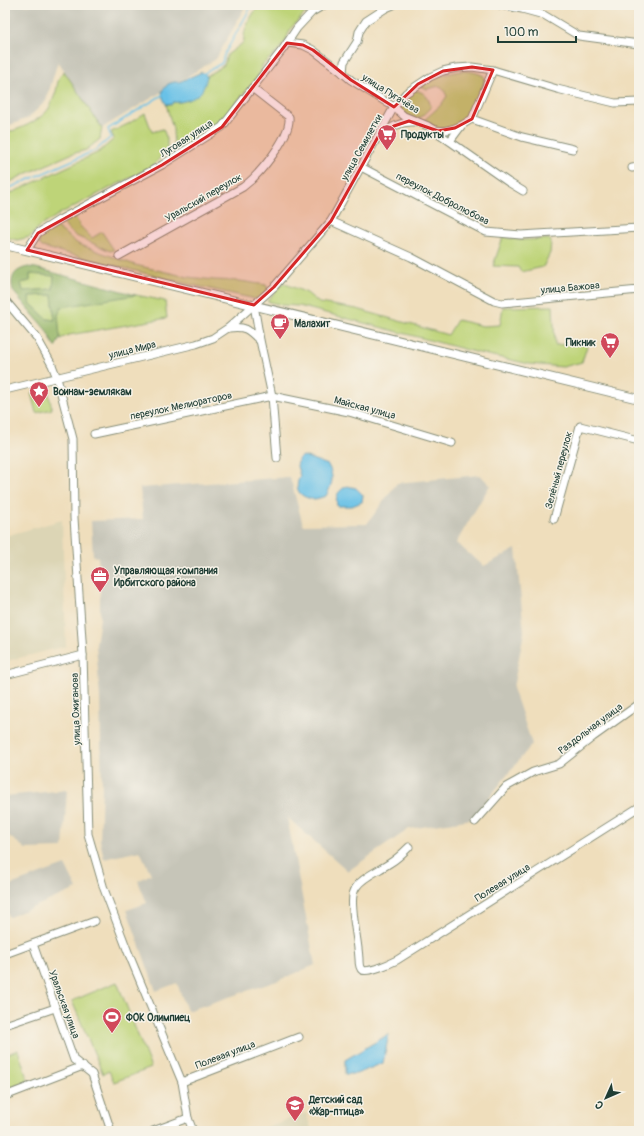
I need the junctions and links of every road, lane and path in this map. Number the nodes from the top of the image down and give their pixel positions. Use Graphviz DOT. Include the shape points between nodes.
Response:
graph roads {
  1 [pos="324,5"];
  2 [pos="393,5"];
  3 [pos="500,5"];
  4 [pos="287,43"];
  5 [pos="639,44"];
  6 [pos="493,70"];
  7 [pos="343,73"];
  8 [pos="252,88"];
  9 [pos="639,102"];
  10 [pos="394,107"];
  11 [pos="472,119"];
  12 [pos="418,122"];
  13 [pos="462,124"];
  14 [pos="433,129"];
  15 [pos="378,136"];
  16 [pos="450,141"];
  17 [pos="572,149"];
  18 [pos="361,167"];
  19 [pos="523,191"];
  20 [pos="331,221"];
  21 [pos="639,228"];
  22 [pos="5,245"];
  23 [pos="27,250"];
  24 [pos="119,256"];
  25 [pos="639,290"];
  26 [pos="5,300"];
  27 [pos="254,305"];
  28 [pos="228,328"];
  29 [pos="260,340"];
  30 [pos="57,378"];
  31 [pos="5,390"];
  32 [pos="272,396"];
  33 [pos="639,399"];
  34 [pos="94,434"];
  35 [pos="639,441"];
  36 [pos="452,443"];
  37 [pos="277,458"];
  38 [pos="554,519"];
  39 [pos="83,655"];
  40 [pos="5,675"];
  41 [pos="639,704"];
  42 [pos="639,807"];
  43 [pos="475,822"];
  44 [pos="409,847"];
  45 [pos="95,921"];
  46 [pos="33,944"];
  47 [pos="5,954"];
  48 [pos="56,1008"];
  49 [pos="5,1025"];
  50 [pos="299,1037"];
  51 [pos="83,1066"];
  52 [pos="182,1082"];
  53 [pos="5,1096"];
  54 [pos="188,1118"];
  55 [pos="111,1131"];
  56 [pos="153,1131"];
  57 [pos="193,1131"];
  1 -- 4 [label="street, Луговая улица" via="312,12"];
  2 -- 7 [label="street" via="366,22 344,62"];
  3 -- 5 [label="street" via="544,15 579,36"];
  4 -- 7 [label="street, улица Пугачёва" via="308,48"];
  4 -- 8 [label="street, Луговая улица"];
  6 -- 9 [label="street, улица Семилетки" via="615,103"];
  6 -- 10 [label="street, улица Семилетки" via="472,67 443,71 418,84"];
  6 -- 11 [label="street"];
  7 -- 10 [label="street, улица Пугачёва"];
  8 -- 23 [label="street, Луговая улица" via="222,127 162,165 38,233"];
  8 -- 24 [label="street, Уральский переулок" via="289,117 287,132 253,180"];
  10 -- 12 [label="street, улица Пугачёва" via="404,116"];
  10 -- 15 [label="street, улица Семилетки"];
  11 -- 13 [label="street"];
  11 -- 17 [label="street" via="522,137"];
  12 -- 14 [label="street, улица Пугачёва"];
  12 -- 15 [label="street" via="409,121 394,126"];
  13 -- 14 [label="street" via="455,128"];
  13 -- 16 [label="street"];
  14 -- 16 [label="street, улица Пугачёва"];
  15 -- 18 [label="street, улица Семилетки"];
  16 -- 19 [label="street, улица Пугачёва"];
  18 -- 20 [label="street, улица Семилетки"];
  18 -- 21 [label="street, переулок Добролюбова" via="486,232 521,236"];
  20 -- 25 [label="street, улица Бажова" via="411,257 502,303"];
  20 -- 27 [label="street, улица Семилетки" via="274,287"];
  22 -- 23 [label="main road"];
  23 -- 27 [label="main road"];
  26 -- 30 [label="street, улица Ожиганова" via="37,338"];
  27 -- 28 [label="street, улица Мира"];
  27 -- 29 [label="street"];
  27 -- 33 [label="main road"];
  28 -- 29 [label="street" via="241,327 249,330"];
  28 -- 30 [label="street, улица Мира" via="213,338 196,344"];
  29 -- 32 [label="street"];
  30 -- 31 [label="street, улица Мира"];
  30 -- 39 [label="street, улица Ожиганова" via="73,439 74,518"];
  32 -- 34 [label="street, переулок Мелиораторов"];
  32 -- 36 [label="street, Майская улица" via="349,412"];
  32 -- 37 [label="street"];
  35 -- 38 [label="street, Зелёный переулок" via="580,426"];
  39 -- 40 [label="street"];
  39 -- 52 [label="street, улица Ожиганова" via="88,834 104,889"];
  41 -- 43 [label="street, Раздольная улица" via="559,764 533,772 506,787"];
  42 -- 44 [label="street, Полевая улица" via="397,960 368,971 363,970 360,967 353,893 361,881 391,863"];
  45 -- 46 [label="street"];
  46 -- 47 [label="street"];
  46 -- 48 [label="street, Уральская улица"];
  48 -- 49 [label="street"];
  48 -- 51 [label="street, Уральская улица" via="74,1060"];
  50 -- 52 [label="street, Полевая улица"];
  51 -- 53 [label="street"];
  51 -- 55 [label="street, Уральская улица" via="92,1074"];
  52 -- 54 [label="street, улица Ожиганова"];
  54 -- 56 [label="street"];
  54 -- 57 [label="street, улица Ожиганова"];
}
